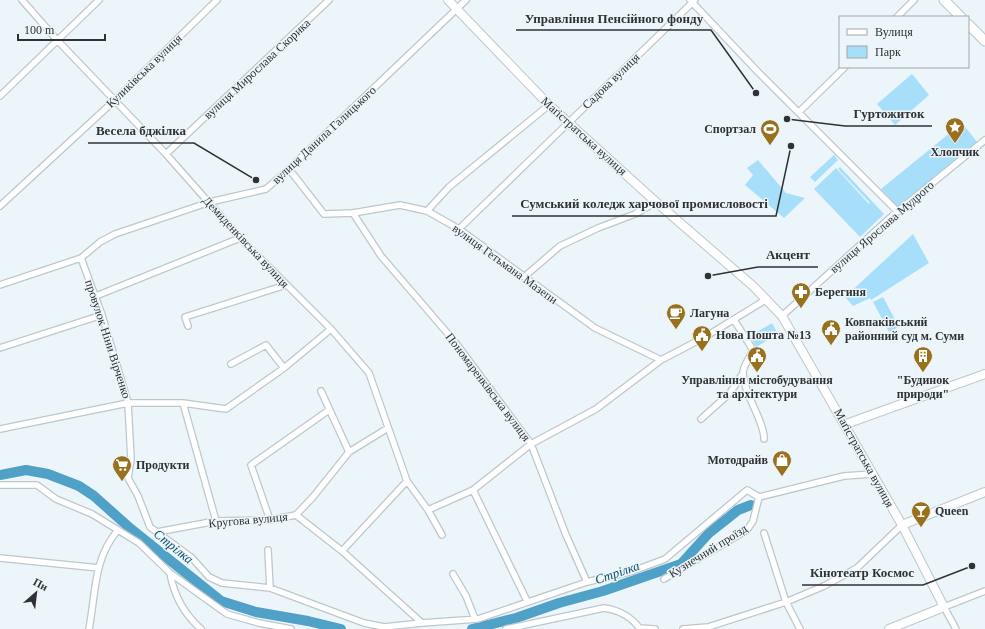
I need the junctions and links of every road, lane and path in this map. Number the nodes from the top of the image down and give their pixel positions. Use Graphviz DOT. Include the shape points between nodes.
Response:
graph roads {
  1 [pos="22,0"];
  2 [pos="99,0"];
  3 [pos="217,0"];
  4 [pos="329,0"];
  5 [pos="448,0"];
  6 [pos="466,0"];
  7 [pos="914,0"];
  8 [pos="944,0"];
  9 [pos="692,1"];
  10 [pos="457,9"];
  11 [pos="898,16"];
  12 [pos="960,16"];
  13 [pos="969,25"];
  14 [pos="985,41"];
  15 [pos="58,42"];
  16 [pos="844,68"];
  17 [pos="0,96"];
  18 [pos="115,100"];
  19 [pos="549,105"];
  20 [pos="798,112"];
  21 [pos="568,123"];
  22 [pos="985,140"];
  23 [pos="166,154"];
  24 [pos="289,169"];
  25 [pos="210,202"];
  26 [pos="656,202"];
  27 [pos="0,206"];
  28 [pos="426,211"];
  29 [pos="897,211"];
  30 [pos="353,213"];
  31 [pos="458,229"];
  32 [pos="240,238"];
  33 [pos="81,258"];
  34 [pos="524,277"];
  35 [pos="0,285"];
  36 [pos="286,285"];
  37 [pos="96,296"];
  38 [pos="767,299"];
  39 [pos="102,315"];
  40 [pos="782,316"];
  41 [pos="734,320"];
  42 [pos="188,326"];
  43 [pos="331,329"];
  44 [pos="0,348"];
  45 [pos="661,360"];
  46 [pos="231,364"];
  47 [pos="284,368"];
  48 [pos="743,373"];
  49 [pos="985,374"];
  50 [pos="321,391"];
  51 [pos="128,403"];
  52 [pos="183,404"];
  53 [pos="328,410"];
  54 [pos="701,419"];
  55 [pos="846,424"];
  56 [pos="388,428"];
  57 [pos="0,429"];
  58 [pos="764,440"];
  59 [pos="531,444"];
  60 [pos="349,452"];
  61 [pos="873,474"];
  62 [pos="407,481"];
  63 [pos="0,485"];
  64 [pos="473,490"];
  65 [pos="985,492"];
  66 [pos="759,497"];
  67 [pos="428,510"];
  68 [pos="296,515"];
  69 [pos="216,520"];
  70 [pos="270,520"];
  71 [pos="902,525"];
  72 [pos="118,530"];
  73 [pos="157,532"];
  74 [pos="764,533"];
  75 [pos="442,534"];
  76 [pos="268,550"];
  77 [pos="342,551"];
  78 [pos="0,558"];
  79 [pos="99,568"];
  80 [pos="170,573"];
  81 [pos="453,574"];
  82 [pos="664,579"];
  83 [pos="587,582"];
  84 [pos="270,588"];
  85 [pos="985,591"];
  86 [pos="527,601"];
  87 [pos="786,602"];
  88 [pos="944,607"];
  89 [pos="475,619"];
  90 [pos="422,623"];
  91 [pos="640,628"];
  92 [pos="89,629"];
  93 [pos="201,629"];
  94 [pos="291,629"];
  95 [pos="506,629"];
  96 [pos="656,629"];
  97 [pos="683,629"];
  98 [pos="800,629"];
  99 [pos="889,629"];
  100 [pos="956,629"];
  1 -- 15 [label="street, Демиденківська вулиця"];
  2 -- 15 [label="street"];
  3 -- 18 [label="street, Куликівська вулиця"];
  4 -- 23 [label="street, вулиця Мирослава Скорика"];
  5 -- 10 [label="street, Маґістратська вулиця"];
  6 -- 10 [label="street, вулиця Данила Галицького"];
  7 -- 11 [label="street"];
  8 -- 12 [label="main road"];
  9 -- 20 [label="street"];
  9 -- 21 [label="street, Садова вулиця"];
  10 -- 19 [label="street, Маґістратська вулиця"];
  10 -- 24 [label="street, вулиця Данила Галицького"];
  13 -- 14 [label="main road"];
  15 -- 17 [label="street"];
  15 -- 18 [label="street, Демиденківська вулиця"];
  16 -- 20 [label="street"];
  18 -- 23 [label="street, Демиденківська вулиця"];
  18 -- 27 [label="street, Куликівська вулиця"];
  19 -- 21 [label="street, Маґістратська вулиця"];
  19 -- 28 [label="street" via="449,187"];
  20 -- 29 [label="street"];
  21 -- 26 [label="street, Маґістратська вулиця"];
  21 -- 31 [label="street, Садова вулиця"];
  22 -- 29 [label="street, вулиця Ярослава Мудрого"];
  23 -- 25 [label="street, Демиденківська вулиця"];
  24 -- 25 [label="street, вулиця Данила Галицького" via="266,189"];
  24 -- 30 [label="street, вулиця Гетьмана Мазепи" via="324,214"];
  25 -- 32 [label="street, Демиденківська вулиця"];
  25 -- 33 [label="street, вулиця Данила Галицького" via="115,234 100,242"];
  26 -- 34 [label="street" via="635,214 560,246"];
  26 -- 38 [label="street, Маґістратська вулиця"];
  28 -- 30 [label="street, вулиця Гетьмана Мазепи" via="400,205"];
  28 -- 31 [label="street, вулиця Гетьмана Мазепи"];
  29 -- 40 [label="street, вулиця Ярослава Мудрого"];
  30 -- 59 [label="street, Пономаренківська вулиця" via="381,256 455,342"];
  31 -- 34 [label="street, вулиця Гетьмана Мазепи"];
  32 -- 36 [label="street, Демиденківська вулиця"];
  32 -- 37 [label="street"];
  33 -- 35 [label="street, вулиця Данила Галицького"];
  33 -- 37 [label="street, провулок Ніни Вірченко"];
  34 -- 45 [label="street, вулиця Гетьмана Мазепи" via="595,328"];
  36 -- 42 [label="street" via="186,317"];
  36 -- 43 [label="street, Демиденківська вулиця"];
  37 -- 39 [label="street, провулок Ніни Вірченко"];
  38 -- 40 [label="street, Маґістратська вулиця"];
  38 -- 41 [label="street"];
  39 -- 44 [label="street"];
  39 -- 51 [label="street, провулок Ніни Вірченко"];
  40 -- 55 [label="street, Маґістратська вулиця"];
  41 -- 45 [label="street"];
  41 -- 48 [label="street" via="754,350"];
  43 -- 47 [label="street"];
  43 -- 56 [label="street, Демиденківська вулиця" via="369,373"];
  45 -- 59 [label="street" via="596,409"];
  46 -- 47 [label="street" via="266,345"];
  47 -- 52 [label="street" via="226,409"];
  48 -- 54 [label="street" via="730,392"];
  48 -- 58 [label="street"];
  49 -- 55 [label="street"];
  50 -- 53 [label="street"];
  51 -- 52 [label="street"];
  51 -- 57 [label="street"];
  51 -- 73 [label="street, провулок Ніни Вірченко" via="131,459 128,478 150,527"];
  52 -- 69 [label="street"];
  53 -- 60 [label="street"];
  53 -- 70 [label="street" via="251,465"];
  55 -- 61 [label="street, Маґістратська вулиця"];
  56 -- 60 [label="street"];
  56 -- 62 [label="street, Демиденківська вулиця"];
  59 -- 64 [label="street"];
  59 -- 83 [label="street, Пономаренківська вулиця"];
  60 -- 68 [label="street"];
  61 -- 66 [label="street" via="844,476"];
  61 -- 71 [label="street, Маґістратська вулиця"];
  62 -- 67 [label="street, Демиденківська вулиця"];
  62 -- 77 [label="street"];
  63 -- 72 [label="street" via="37,485 56,499 92,514"];
  64 -- 67 [label="street"];
  64 -- 86 [label="street"];
  65 -- 71 [label="street"];
  66 -- 82 [label="street, Кузнечний проїзд" via="753,522 747,530"];
  66 -- 83 [label="street" via="747,490 665,559 633,571"];
  67 -- 75 [label="street, Демиденківська вулиця"];
  68 -- 70 [label="street, Кругова вулиця"];
  68 -- 77 [label="street, Кругова вулиця"];
  69 -- 70 [label="street, Кругова вулиця"];
  69 -- 73 [label="street, Кругова вулиця"];
  71 -- 87 [label="street" via="857,568"];
  71 -- 88 [label="street, Маґістратська вулиця"];
  72 -- 79 [label="street" via="108,542"];
  72 -- 80 [label="street" via="140,543"];
  73 -- 84 [label="street" via="192,558 209,577 222,583"];
  74 -- 87 [label="street"];
  76 -- 84 [label="street"];
  77 -- 90 [label="street, Кругова вулиця"];
  78 -- 79 [label="street"];
  79 -- 92 [label="street"];
  80 -- 93 [label="street" via="180,604"];
  80 -- 94 [label="street" via="228,614"];
  81 -- 89 [label="street" via="466,596"];
  83 -- 86 [label="street"];
  84 -- 90 [label="street" via="364,623 384,627"];
  85 -- 88 [label="street"];
  86 -- 89 [label="street"];
  87 -- 97 [label="street" via="708,627"];
  87 -- 98 [label="street"];
  88 -- 99 [label="street"];
  88 -- 100 [label="street"];
  89 -- 90 [label="street"];
  91 -- 95 [label="street" via="629,617 604,608"];
  91 -- 96 [label="street"];
}
